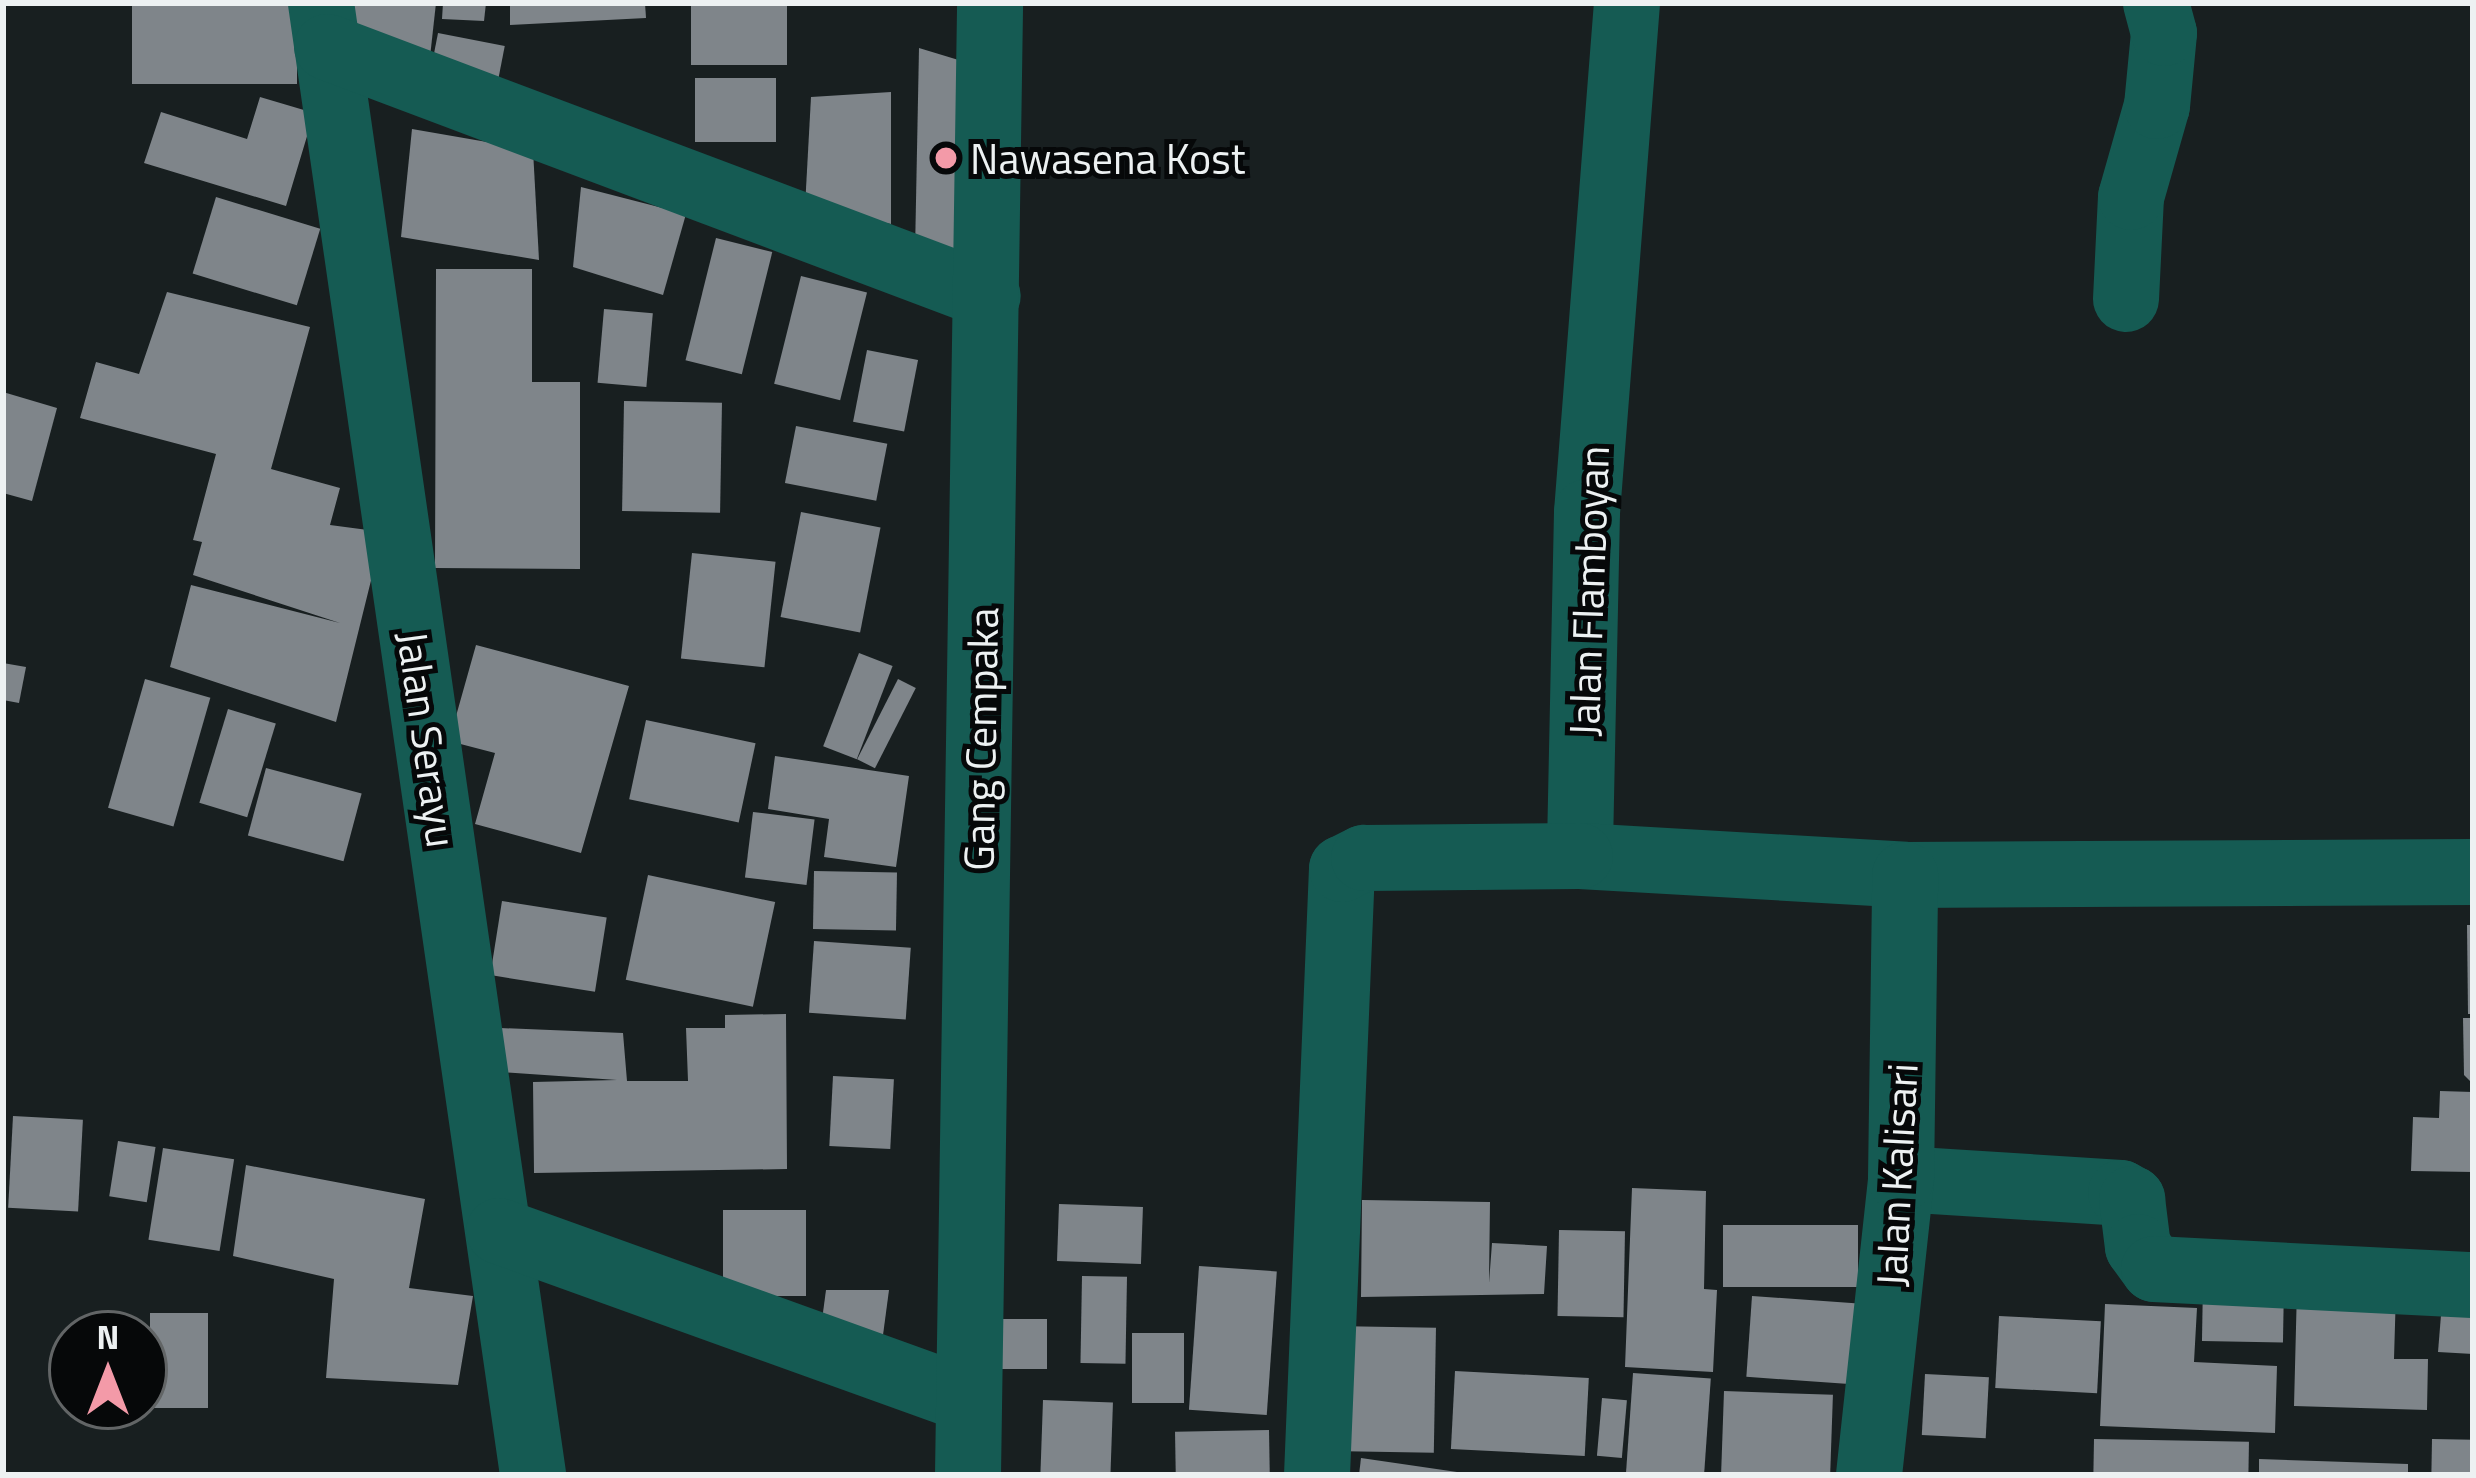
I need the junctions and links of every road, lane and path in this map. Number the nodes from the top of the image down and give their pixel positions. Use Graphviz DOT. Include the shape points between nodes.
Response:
graph roads {
  1 [pos="990,3"];
  2 [pos="1627,3"];
  3 [pos="2156,3"];
  4 [pos="324,25"];
  5 [pos="988,296"];
  6 [pos="2126,299"];
  7 [pos="1580,856"];
  8 [pos="2473,872"];
  9 [pos="1905,874"];
  10 [pos="1901,1179"];
  11 [pos="499,1231"];
  12 [pos="2473,1285"];
  13 [pos="969,1400"];
  14 [pos="533,1475"];
  15 [pos="968,1475"];
  16 [pos="1317,1475"];
  17 [pos="1869,1475"];
  1 -- 5 [label="street, Gang Cempaka"];
  2 -- 7 [label="street, Jalan Flamboyan" via="1587,512"];
  3 -- 6 [label="street" via="2164,33 2156,106 2131,197"];
  4 -- 5 [label="street"];
  4 -- 11 [label="street, Jalan Serayu"];
  5 -- 13 [label="street, Gang Cempaka"];
  7 -- 9 [label="street"];
  7 -- 16 [label="street" via="1364,858 1342,869"];
  8 -- 9 [label="street"];
  9 -- 10 [label="street, Jalan Kalisari"];
  10 -- 12 [label="street" via="2121,1193 2132,1199 2138,1247 2154,1269"];
  10 -- 17 [label="street, Jalan Kalisari"];
  11 -- 13 [label="street"];
  11 -- 14 [label="street, Jalan Serayu"];
  13 -- 15 [label="street, Gang Cempaka"];
}
